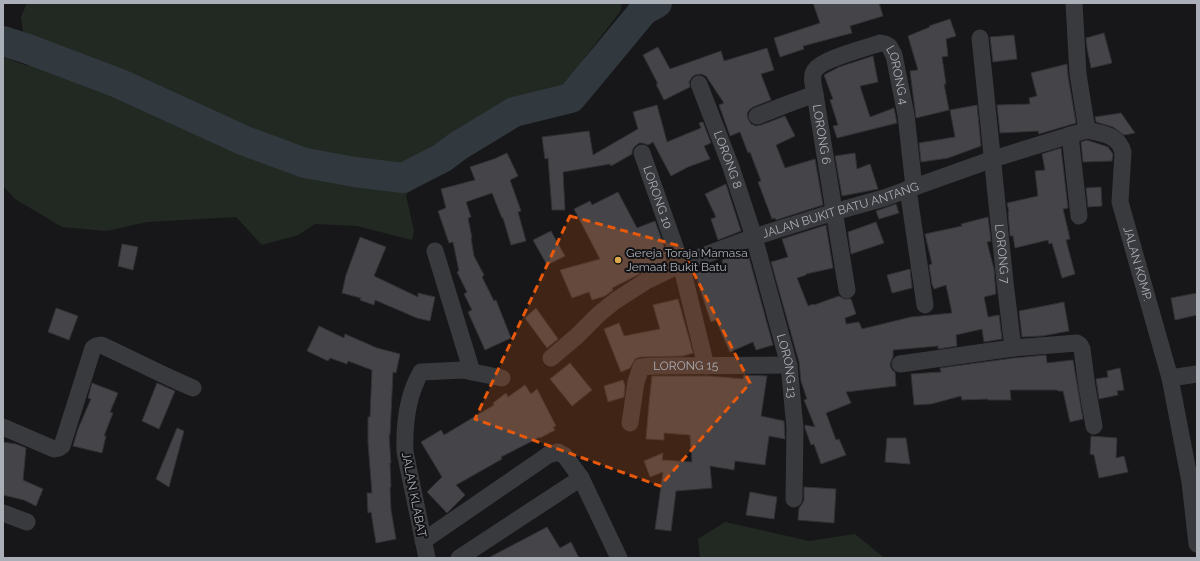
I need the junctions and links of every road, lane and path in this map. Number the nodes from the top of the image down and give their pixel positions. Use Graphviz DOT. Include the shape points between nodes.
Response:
graph roads {
  1 [pos="1074,3"];
  2 [pos="980,38"];
  3 [pos="699,84"];
  4 [pos="815,94"];
  5 [pos="757,116"];
  6 [pos="1087,130"];
  7 [pos="1070,135"];
  8 [pos="642,153"];
  9 [pos="993,159"];
  10 [pos="911,188"];
  11 [pos="834,212"];
  12 [pos="1079,216"];
  13 [pos="754,237"];
  14 [pos="435,251"];
  15 [pos="681,264"];
  16 [pos="846,290"];
  17 [pos="926,305"];
  18 [pos="1013,348"];
  19 [pos="551,358"];
  20 [pos="900,364"];
  21 [pos="789,365"];
  22 [pos="706,366"];
  23 [pos="472,372"];
  24 [pos="1197,374"];
  25 [pos="502,378"];
  26 [pos="1170,378"];
  27 [pos="193,388"];
  28 [pos="630,423"];
  29 [pos="1094,426"];
  30 [pos="3,427"];
  31 [pos="581,478"];
  32 [pos="794,499"];
  33 [pos="3,513"];
  34 [pos="27,522"];
  35 [pos="423,541"];
  36 [pos="1197,544"];
  37 [pos="427,558"];
  38 [pos="459,558"];
  39 [pos="619,558"];
  1 -- 6 [label="street" via="1078,74"];
  2 -- 9 [label="street, LORONG 7"];
  3 -- 13 [label="street, LORONG 8" via="731,167"];
  4 -- 5 [label="street, LORONG 6"];
  4 -- 10 [label="street, LORONG 4" via="813,74 821,64 880,44 889,46 894,55 906,115"];
  4 -- 11 [label="street, LORONG 6"];
  6 -- 7 [label="street, JALAN BUKIT BATU ANTANG"];
  6 -- 26 [label="street, JALAN KOMP." via="1111,136 1122,145 1122,211"];
  7 -- 9 [label="street, JALAN BUKIT BATU ANTANG"];
  7 -- 12 [label="street"];
  8 -- 15 [label="street, LORONG 10"];
  9 -- 10 [label="street, JALAN BUKIT BATU ANTANG"];
  9 -- 18 [label="street, LORONG 7"];
  10 -- 11 [label="street, JALAN BUKIT BATU ANTANG"];
  10 -- 17 [label="street"];
  11 -- 13 [label="street, JALAN BUKIT BATU ANTANG"];
  11 -- 16 [label="street, LORONG 6"];
  13 -- 15 [label="street, JALAN BUKIT BATU ANTANG"];
  13 -- 21 [label="street, LORONG 13"];
  14 -- 23 [label="street"];
  15 -- 19 [label="street, JALAN BUKIT BATU ANTANG" via="646,281 615,301"];
  15 -- 22 [label="street, LORONG 10"];
  18 -- 20 [label="street"];
  18 -- 29 [label="street" via="1077,343 1080,345"];
  21 -- 22 [label="street, LORONG 15"];
  21 -- 32 [label="street, LORONG 13" via="795,428"];
  22 -- 28 [label="street, LORONG 15" via="641,367 636,382"];
  23 -- 25 [label="street, JALAN KLABAT"];
  23 -- 35 [label="street, JALAN KLABAT" via="421,372 415,383 406,417 404,452"];
  24 -- 26 [label="street"];
  26 -- 36 [label="street, JALAN KOMP." via="1190,482"];
  27 -- 30 [label="street" via="101,345 96,346 93,348 62,446 54,449"];
  31 -- 35 [label="street" via="569,461 558,452 548,456"];
  31 -- 38 [label="street"];
  31 -- 39 [label="street"];
  33 -- 34 [label="street"];
  35 -- 37 [label="street, JALAN KLABAT"];
}
